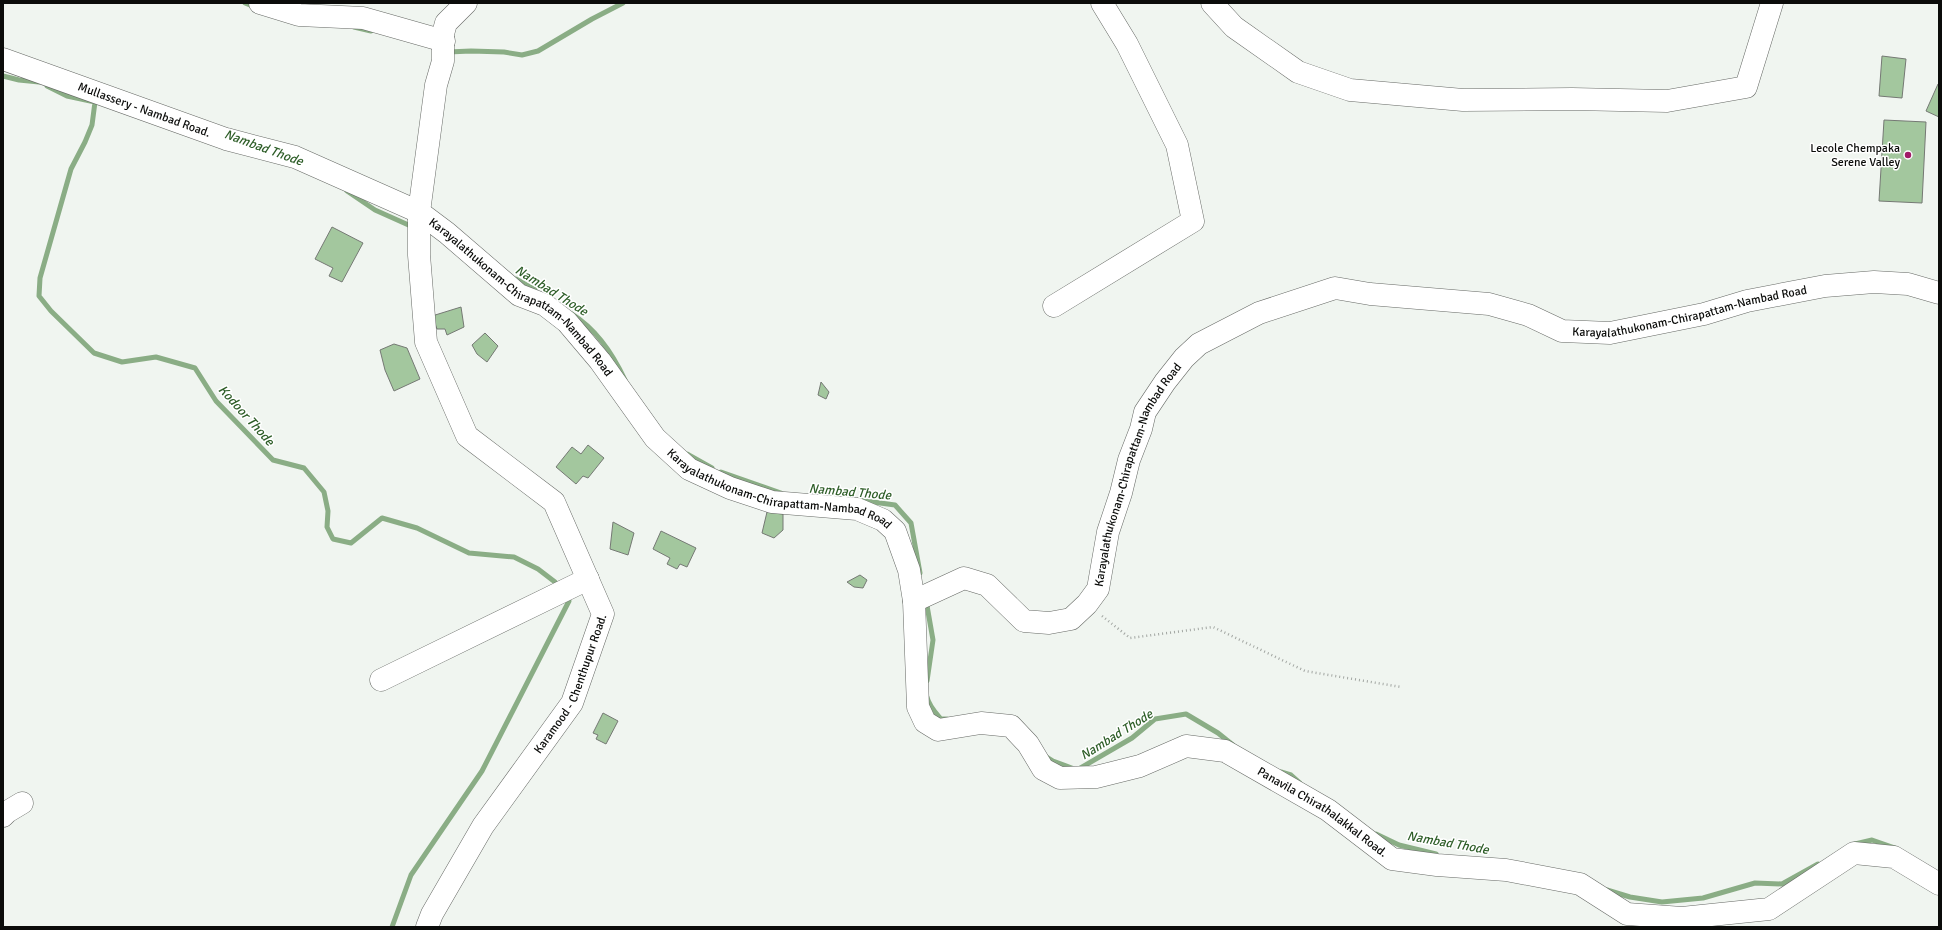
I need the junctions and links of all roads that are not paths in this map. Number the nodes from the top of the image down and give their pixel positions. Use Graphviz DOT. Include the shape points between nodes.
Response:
graph roads {
  1 [pos="260,3"];
  2 [pos="466,3"];
  3 [pos="1102,3"];
  4 [pos="1212,3"];
  5 [pos="1772,3"];
  6 [pos="443,47"];
  7 [pos="3,60"];
  8 [pos="419,217"];
  9 [pos="1939,293"];
  10 [pos="1054,306"];
  11 [pos="588,579"];
  12 [pos="914,601"];
  13 [pos="381,680"];
  14 [pos="22,803"];
  15 [pos="3,816"];
  16 [pos="1939,884"];
  17 [pos="427,927"];
  1 -- 6 [label="street" via="299,15 363,18"];
  2 -- 6 [label="street, Karamood - Chenthupur Road." via="446,23"];
  3 -- 10 [label="street" via="1127,44 1177,145 1193,221"];
  4 -- 5 [label="street" via="1234,27 1298,72 1350,90 1463,100 1667,101 1746,87"];
  6 -- 8 [label="street, Karamood - Chenthupur Road."];
  7 -- 8 [label="street, Mullassery - Nambad Road." via="226,139 295,157"];
  8 -- 11 [label="street, Karamood - Chenthupur Road." via="419,254 426,342 466,436 554,502"];
  8 -- 12 [label="street, Karayalathukonam-Chirapattam-Nambad Road" via="447,233 519,295 545,305 567,322 600,361 655,438 689,469 730,488 772,502 857,509 883,520 895,531 908,570"];
  9 -- 12 [label="street, Karayalathukonam-Chirapattam-Nambad Road" via="1908,284 1874,282 1825,286 1747,301 1704,314 1610,333 1562,332 1528,315 1489,304 1370,294 1334,288 1259,314 1199,344 1154,395 1145,412 1129,460 1102,558 1098,588 1087,604 1071,619 1044,623 1024,621 987,584 964,578"];
  11 -- 13 [label="street"];
  11 -- 17 [label="street, Karamood - Chenthupur Road." via="603,614 572,703 483,826"];
  12 -- 16 [label="street, Panavila Chirathalakkal Road." via="918,707 925,722 938,730 981,723 1011,726 1028,744 1043,769 1060,778 1096,777 1140,766 1186,746 1226,751 1328,810 1392,859 1506,870 1580,884 1627,914 1682,918 1769,909 1854,853 1894,857"];
  14 -- 15 [label="street"];
}
